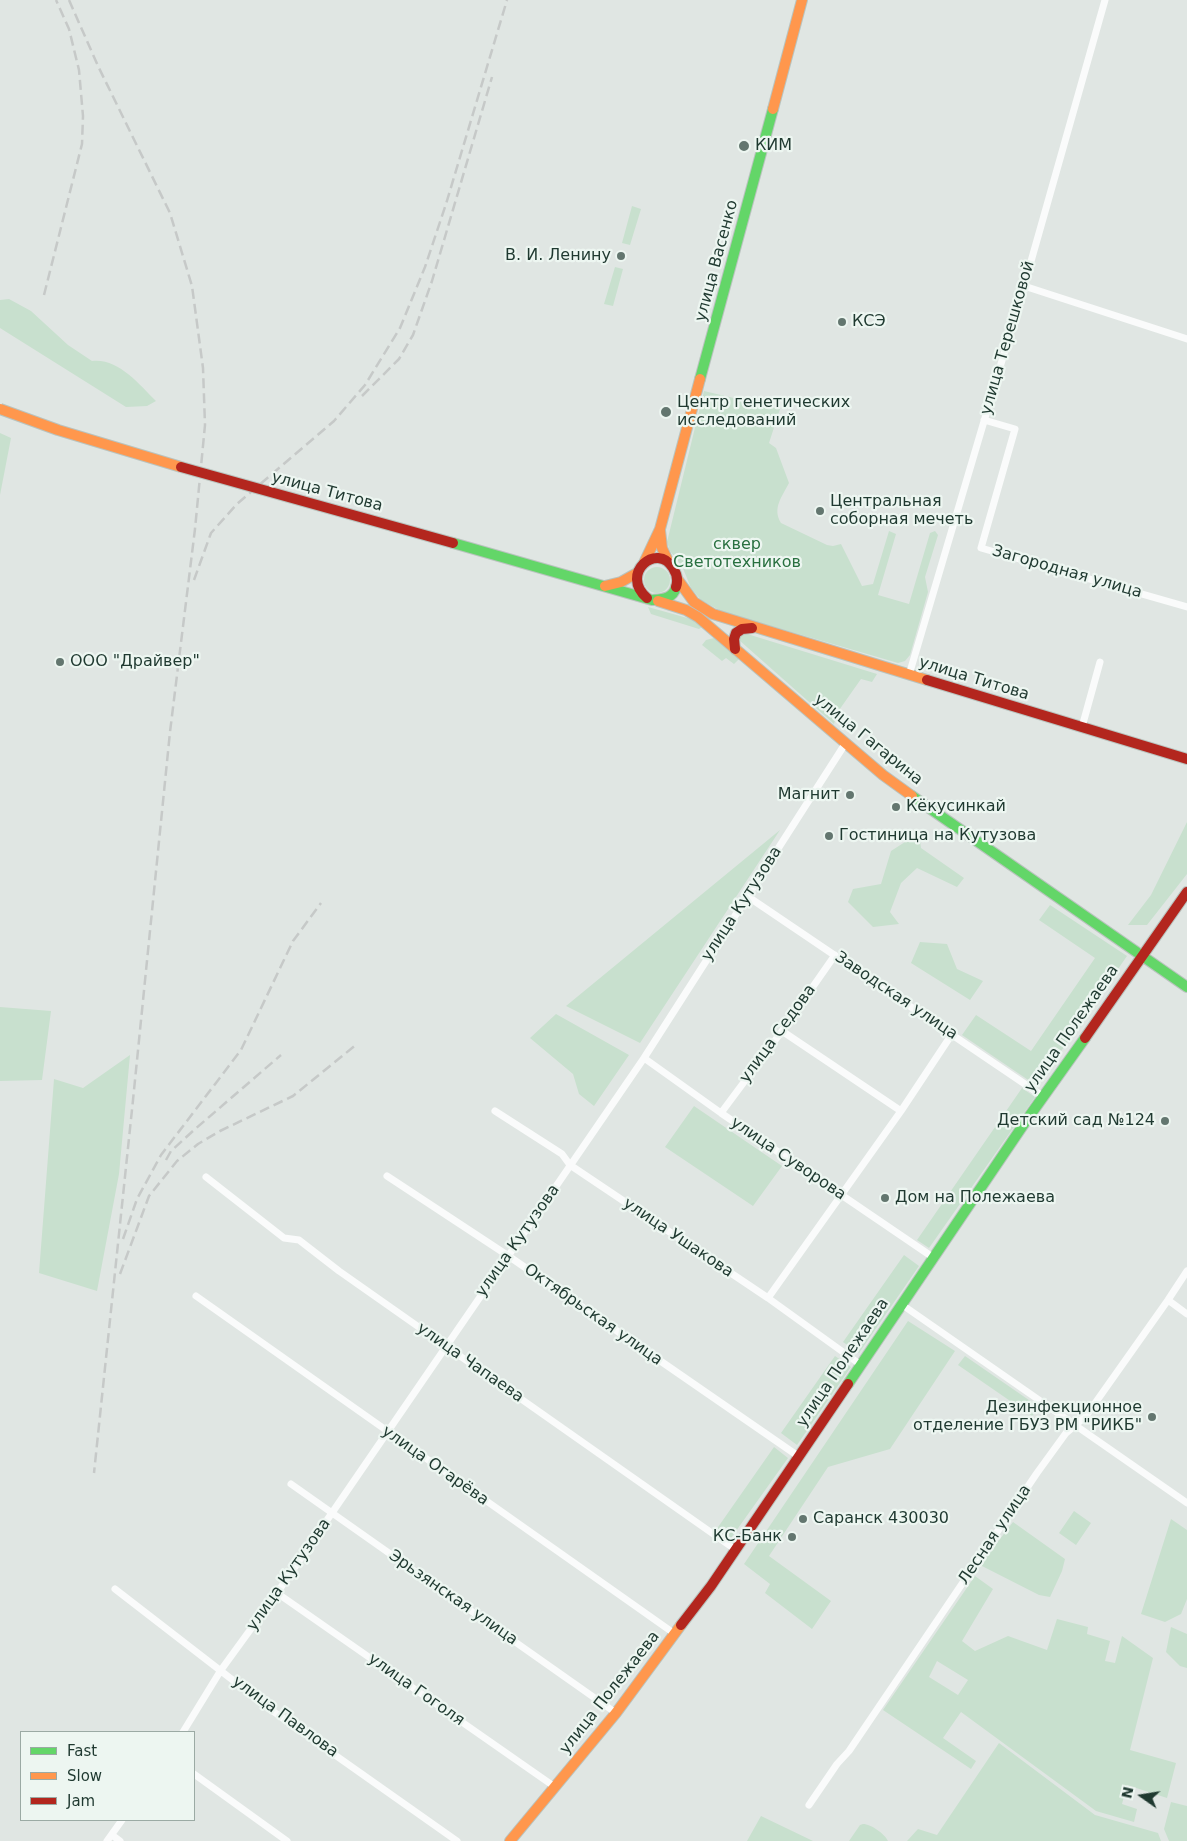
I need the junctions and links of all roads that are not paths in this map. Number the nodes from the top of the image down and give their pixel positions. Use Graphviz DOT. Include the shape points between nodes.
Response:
graph roads {
  1 [pos="802,0"];
  2 [pos="1105,0"];
  3 [pos="1024,286"];
  4 [pos="1187,339"];
  5 [pos="0,409"];
  6 [pos="984,420"];
  7 [pos="660,529"];
  8 [pos="668,561"];
  9 [pos="644,563"];
  10 [pos="637,573"];
  11 [pos="678,580"];
  12 [pos="604,586"];
  13 [pos="652,600"];
  14 [pos="694,601"];
  15 [pos="1187,607"];
  16 [pos="711,628"];
  17 [pos="753,628"];
  18 [pos="734,648"];
  19 [pos="1100,662"];
  20 [pos="909,675"];
  21 [pos="1082,727"];
  22 [pos="845,744"];
  23 [pos="1187,759"];
  24 [pos="1187,892"];
  25 [pos="747,896"];
  26 [pos="835,955"];
  27 [pos="1141,956"];
  28 [pos="1187,987"];
  29 [pos="782,1032"];
  30 [pos="952,1034"];
  31 [pos="644,1058"];
  32 [pos="1044,1097"];
  33 [pos="901,1111"];
  34 [pos="495,1112"];
  35 [pos="721,1113"];
  36 [pos="570,1165"];
  37 [pos="387,1176"];
  38 [pos="206,1177"];
  39 [pos="841,1195"];
  40 [pos="507,1255"];
  41 [pos="934,1258"];
  42 [pos="1187,1271"];
  43 [pos="196,1296"];
  44 [pos="768,1298"];
  45 [pos="1168,1300"];
  46 [pos="901,1304"];
  47 [pos="1187,1314"];
  48 [pos="445,1346"];
  49 [pos="861,1365"];
  50 [pos="1076,1425"];
  51 [pos="387,1432"];
  52 [pos="798,1456"];
  53 [pos="291,1484"];
  54 [pos="1187,1503"];
  55 [pos="332,1513"];
  56 [pos="736,1550"];
  57 [pos="115,1589"];
  58 [pos="277,1593"];
  59 [pos="675,1634"];
  60 [pos="221,1670"];
  61 [pos="616,1713"];
  62 [pos="184,1731"];
  63 [pos="195,1775"];
  64 [pos="555,1787"];
  65 [pos="809,1805"];
  66 [pos="121,1821"];
  67 [pos="110,1838"];
  68 [pos="120,1841"];
  69 [pos="287,1841"];
  70 [pos="457,1841"];
  71 [pos="510,1841"];
  1 -- 7 [label="main road, улица Васенко"];
  2 -- 3 [label="street, улица Терешковой"];
  3 -- 4 [label="street"];
  3 -- 6 [label="street, улица Терешковой"];
  5 -- 12 [label="main road, улица Титова, bridge" via="77,436"];
  6 -- 15 [label="street, Загородная улица" via="1015,429 981,548"];
  6 -- 20 [label="street, улица Терешковой"];
  7 -- 8 [label="main road, улица Васенко" via="662,548"];
  7 -- 9 [label="main road, улица Васенко"];
  8 -- 9 [label="main road" via="656,558"];
  8 -- 11 [label="main road" via="676,569"];
  9 -- 10 [label="main road"];
  10 -- 12 [label="main road" via="621,582"];
  10 -- 13 [label="main road" via="637,585 642,595"];
  11 -- 13 [label="main road" via="671,596"];
  11 -- 14 [label="main road, улица Титова"];
  12 -- 13 [label="main road, улица Титова"];
  13 -- 16 [label="main road, улица Гагарина" via="686,610"];
  14 -- 16 [label="main road"];
  14 -- 17 [label="main road, улица Титова" via="710,613"];
  16 -- 18 [label="main road, улица Гагарина"];
  17 -- 18 [label="main road" via="738,630 734,634"];
  17 -- 20 [label="main road, улица Титова"];
  18 -- 22 [label="main road, улица Гагарина"];
  19 -- 21 [label="street"];
  20 -- 21 [label="main road, улица Титова"];
  21 -- 23 [label="main road, улица Титова"];
  22 -- 25 [label="street, улица Кутузова"];
  22 -- 27 [label="main road, улица Гагарина" via="883,775"];
  24 -- 27 [label="main road, улица Полежаева"];
  25 -- 26 [label="street, Заводская улица"];
  25 -- 31 [label="street, улица Кутузова"];
  26 -- 29 [label="street, улица Седова"];
  26 -- 30 [label="street, Заводская улица"];
  27 -- 28 [label="main road, улица Гагарина"];
  27 -- 32 [label="main road, улица Полежаева"];
  29 -- 33 [label="street"];
  29 -- 35 [label="street, улица Седова"];
  30 -- 32 [label="street, Заводская улица"];
  30 -- 33 [label="street"];
  31 -- 35 [label="street, улица Суворова"];
  31 -- 36 [label="street, улица Кутузова"];
  32 -- 41 [label="main road, улица Полежаева"];
  33 -- 39 [label="street"];
  34 -- 36 [label="street, улица Ушакова" via="562,1154"];
  35 -- 39 [label="street, улица Суворова"];
  36 -- 40 [label="street, улица Кутузова"];
  36 -- 44 [label="street, улица Ушакова"];
  37 -- 40 [label="street, Октябрьская улица"];
  38 -- 48 [label="street, улица Чапаева" via="284,1238 299,1240"];
  39 -- 41 [label="street, улица Суворова"];
  39 -- 44 [label="street"];
  40 -- 48 [label="street, улица Кутузова"];
  40 -- 52 [label="street, Октябрьская улица"];
  41 -- 46 [label="main road, улица Полежаева"];
  42 -- 45 [label="street, Лесная улица"];
  43 -- 51 [label="street, улица Огарёва"];
  44 -- 49 [label="street, улица Ушакова"];
  45 -- 47 [label="street"];
  45 -- 50 [label="street, Лесная улица" via="1086,1416"];
  46 -- 49 [label="main road, улица Полежаева"];
  46 -- 50 [label="street"];
  48 -- 51 [label="street, улица Кутузова"];
  48 -- 56 [label="street, улица Чапаева"];
  49 -- 52 [label="main road, улица Полежаева"];
  50 -- 54 [label="street"];
  50 -- 65 [label="street, Лесная улица" via="1066,1433 1037,1473"];
  51 -- 55 [label="street, улица Кутузова"];
  51 -- 59 [label="street, улица Огарёва"];
  52 -- 56 [label="main road, улица Полежаева"];
  53 -- 55 [label="street, Эрьзянская улица"];
  55 -- 58 [label="street, улица Кутузова"];
  55 -- 61 [label="street, Эрьзянская улица"];
  56 -- 59 [label="main road, улица Полежаева"];
  57 -- 60 [label="street, улица Павлова"];
  58 -- 60 [label="street, улица Кутузова"];
  58 -- 64 [label="street, улица Гоголя"];
  59 -- 61 [label="main road, улица Полежаева"];
  60 -- 62 [label="street, улица Кутузова"];
  60 -- 70 [label="street, улица Павлова" via="274,1712"];
  61 -- 64 [label="main road, улица Полежаева"];
  63 -- 69 [label="street"];
  64 -- 71 [label="main road, улица Полежаева"];
  66 -- 67 [label="street"];
  67 -- 68 [label="street"];
}
